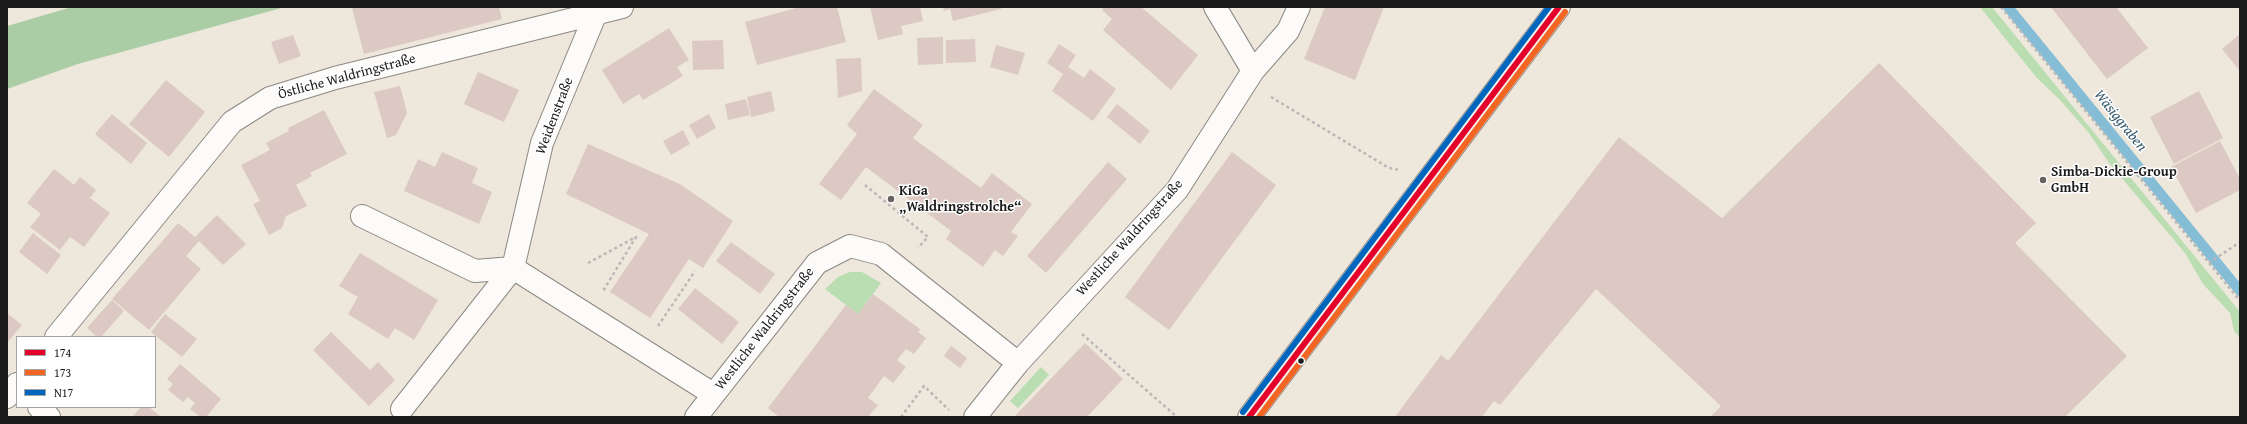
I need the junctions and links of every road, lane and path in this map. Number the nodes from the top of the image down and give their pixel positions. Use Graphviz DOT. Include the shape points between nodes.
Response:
graph roads {
  1 [pos="622,7"];
  2 [pos="1215,7"];
  3 [pos="1299,7"];
  4 [pos="1559,7"];
  5 [pos="2001,7"];
  6 [pos="596,14"];
  7 [pos="1249,77"];
  8 [pos="1389,168"];
  9 [pos="865,186"];
  10 [pos="362,216"];
  11 [pos="2240,242"];
  12 [pos="588,263"];
  13 [pos="2209,263"];
  14 [pos="513,268"];
  15 [pos="900,270"];
  16 [pos="695,271"];
  17 [pos="2240,301"];
  18 [pos="588,315"];
  19 [pos="1061,316"];
  20 [pos="57,336"];
  21 [pos="642,350"];
  22 [pos="1018,364"];
  23 [pos="16,385"];
  24 [pos="713,394"];
  25 [pos="7,397"];
  26 [pos="40,408"];
  27 [pos="402,409"];
  28 [pos="951,412"];
  29 [pos="49,417"];
  30 [pos="696,417"];
  31 [pos="901,417"];
  32 [pos="975,417"];
  33 [pos="1176,417"];
  34 [pos="1249,417"];
  1 -- 6 [label="street, Östliche Waldringstraße"];
  2 -- 7 [label="street"];
  3 -- 7 [label="street, Westliche Waldringstraße" via="1288,31"];
  4 -- 34 [label="main road"];
  5 -- 13 [label="path"];
  6 -- 14 [label="street, Weidenstraße" via="542,143"];
  6 -- 20 [label="street, Östliche Waldringstraße" via="335,78 270,98 232,122"];
  7 -- 8 [label="path"];
  7 -- 19 [label="street, Westliche Waldringstraße" via="1177,190"];
  9 -- 15 [label="path" via="928,237"];
  10 -- 14 [label="street" via="475,271"];
  11 -- 13 [label="path"];
  12 -- 18 [label="path" via="636,237"];
  13 -- 17 [label="path"];
  14 -- 18 [label="street"];
  14 -- 27 [label="street, Weidenstraße"];
  15 -- 22 [label="street, Westliche Waldringstraße"];
  15 -- 24 [label="street, Westliche Waldringstraße" via="881,254 850,246 817,263"];
  16 -- 21 [label="path"];
  18 -- 21 [label="street"];
  19 -- 22 [label="street, Westliche Waldringstraße"];
  19 -- 33 [label="path"];
  21 -- 24 [label="street"];
  22 -- 32 [label="street, Westliche Waldringstraße"];
  23 -- 25 [label="street"];
  24 -- 30 [label="street, Westliche Waldringstraße"];
  26 -- 29 [label="street"];
  28 -- 31 [label="path" via="924,386"];
}
